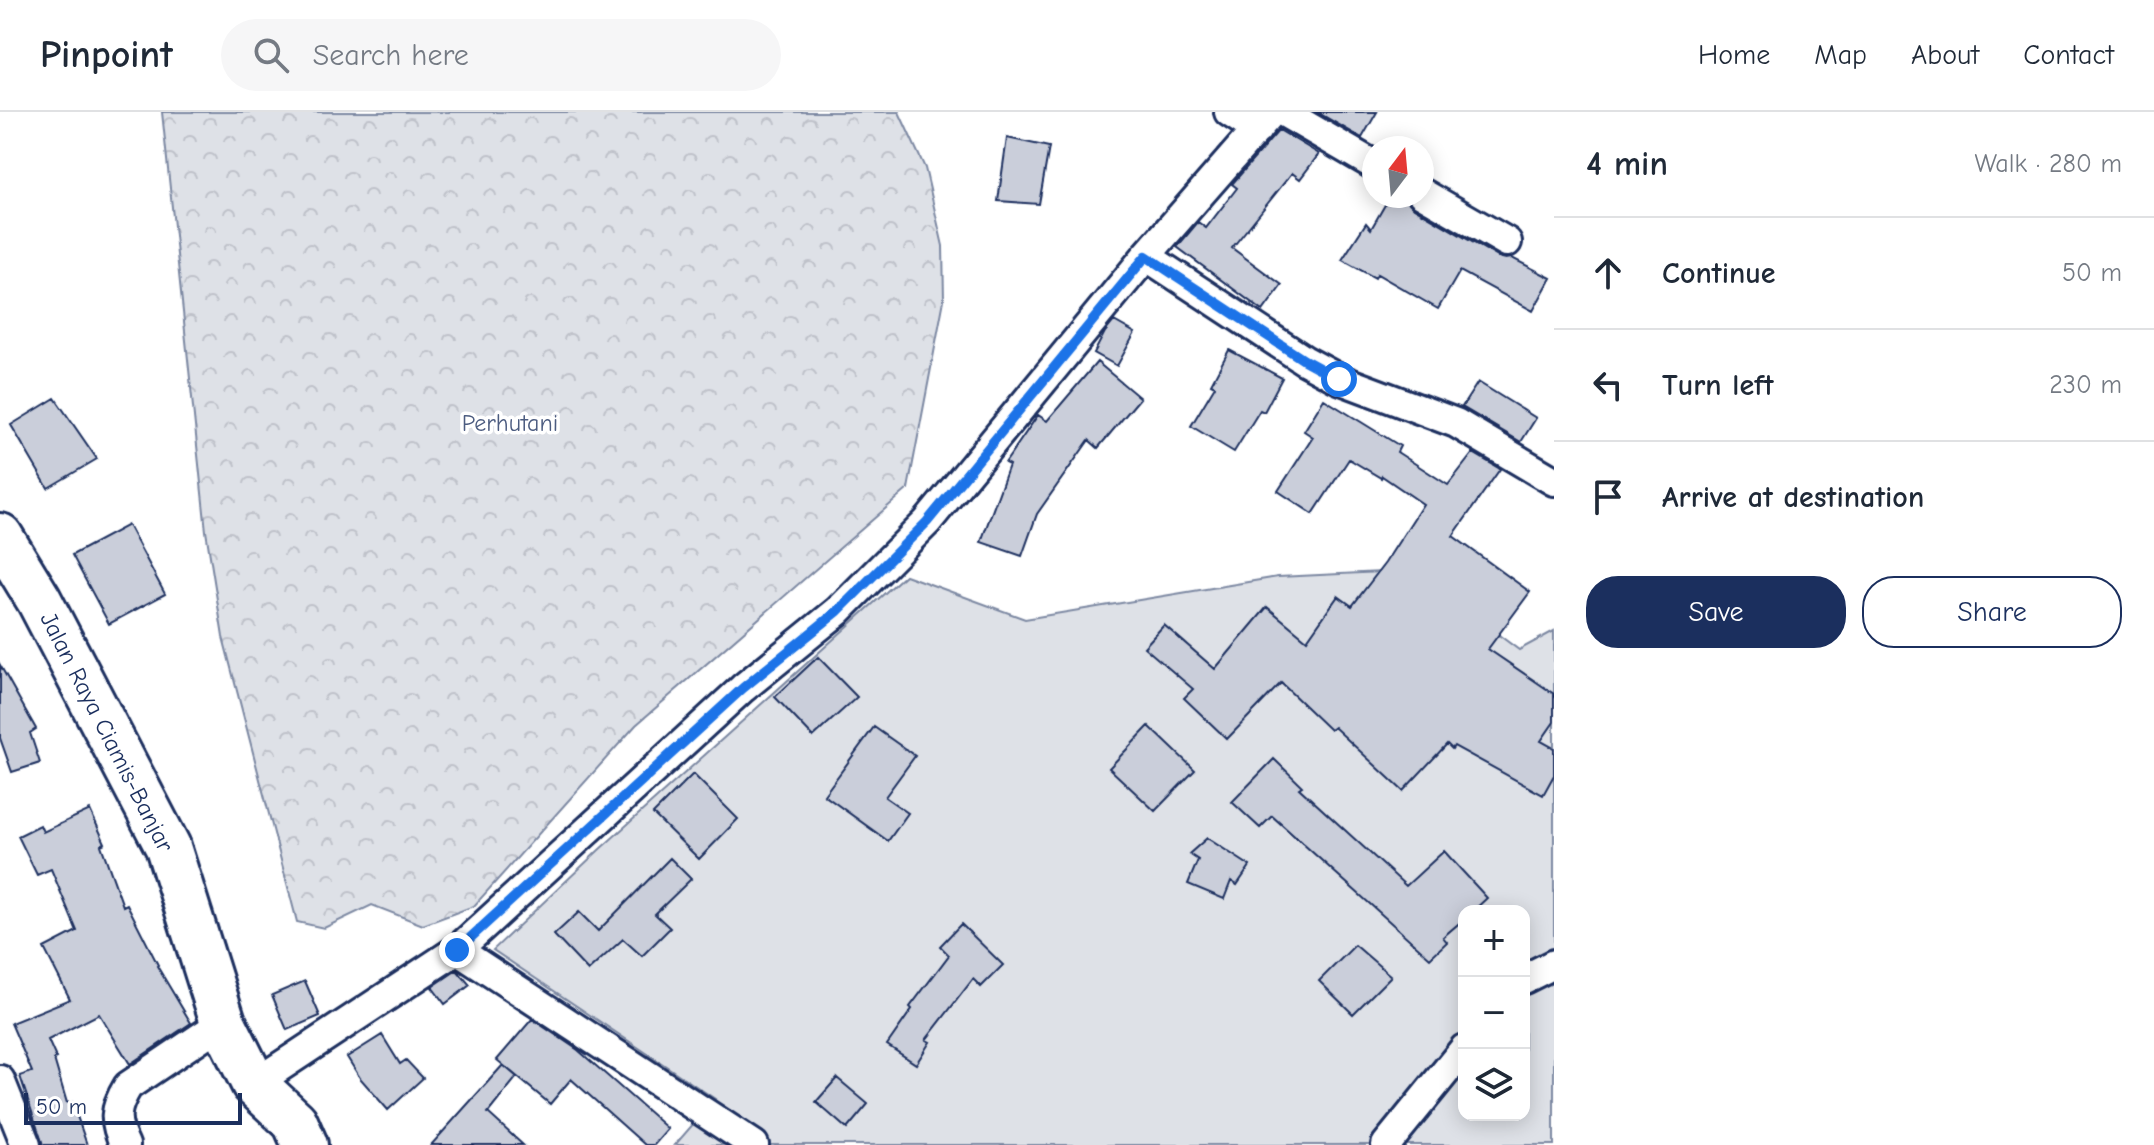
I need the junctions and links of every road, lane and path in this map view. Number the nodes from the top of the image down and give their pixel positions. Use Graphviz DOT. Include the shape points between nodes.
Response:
graph roads {
  1 [pos="1229,112"];
  2 [pos="1283,112"];
  3 [pos="1264,121"];
  4 [pos="1362,158"];
  5 [pos="1434,200"];
  6 [pos="1507,242"];
  7 [pos="1146,256"];
  8 [pos="1554,481"];
  9 [pos="0,536"];
  10 [pos="457,950"];
  11 [pos="1554,964"];
  12 [pos="1528,977"];
  13 [pos="223,1022"];
  14 [pos="1458,1056"];
  15 [pos="0,1080"];
  16 [pos="254,1084"];
  17 [pos="26,1145"];
  18 [pos="125,1145"];
  19 [pos="305,1145"];
  20 [pos="754,1145"];
  21 [pos="1386,1145"];
  1 -- 3 [label="street"];
  2 -- 4 [label="street"];
  3 -- 7 [label="street"];
  5 -- 6 [label="street"];
  7 -- 8 [label="street" via="1316,367 1456,423"];
  7 -- 10 [label="street" via="927,522 838,611 743,688"];
  9 -- 13 [label="highway, Jalan Raya Ciamis-Banjar" via="168,847"];
  10 -- 16 [label="street"];
  10 -- 20 [label="street"];
  11 -- 12 [label="street"];
  13 -- 16 [label="highway, Jalan Raya Ciamis-Banjar"];
  13 -- 18 [label="street" via="128,1086 117,1109 116,1128"];
  14 -- 21 [label="street"];
  15 -- 17 [label="street"];
  16 -- 19 [label="highway, Jalan Raya Ciamis-Banjar" via="295,1122"];
}
